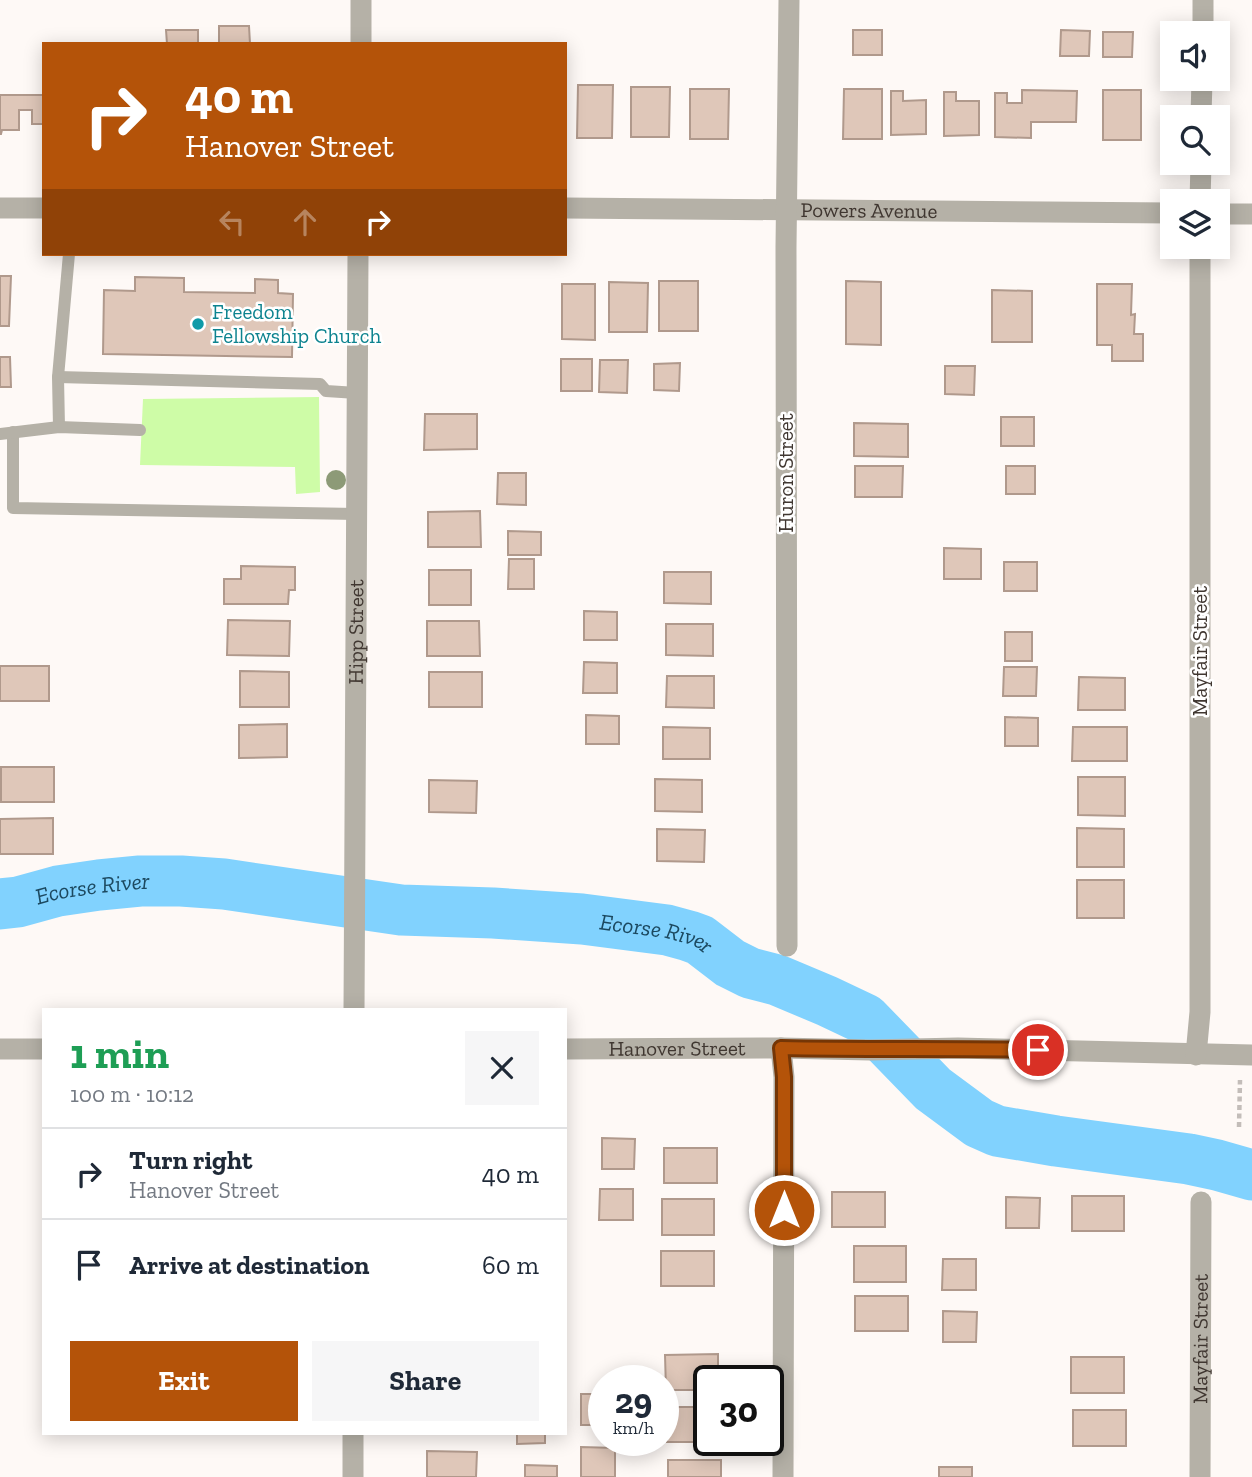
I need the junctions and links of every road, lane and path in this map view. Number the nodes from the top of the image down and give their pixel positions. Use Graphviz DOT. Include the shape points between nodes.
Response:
graph roads {
  1 [pos="361,0"];
  2 [pos="789,0"];
  3 [pos="1203,0"];
  4 [pos="1203,21"];
  5 [pos="361,42"];
  6 [pos="0,208"];
  7 [pos="42,208"];
  8 [pos="567,208"];
  9 [pos="787,210"];
  10 [pos="1160,213"];
  11 [pos="1230,214"];
  12 [pos="1252,214"];
  13 [pos="69,256"];
  14 [pos="358,256"];
  15 [pos="1199,259"];
  16 [pos="58,377"];
  17 [pos="357,393"];
  18 [pos="59,427"];
  19 [pos="140,430"];
  20 [pos="7,433"];
  21 [pos="357,514"];
  22 [pos="787,946"];
  23 [pos="354,1008"];
  24 [pos="781,1048"];
  25 [pos="0,1049"];
  26 [pos="42,1049"];
  27 [pos="567,1049"];
  28 [pos="1196,1055"];
  29 [pos="1252,1055"];
  30 [pos="1240,1080"];
  31 [pos="1239,1127"];
  32 [pos="1200,1202"];
  33 [pos="353,1435"];
  34 [pos="353,1477"];
  35 [pos="783,1477"];
  36 [pos="1199,1477"];
  1 -- 5 [label="street"];
  2 -- 9 [label="street, Huron Street"];
  3 -- 4 [label="street"];
  6 -- 7 [label="street"];
  8 -- 9 [label="street, Powers Avenue"];
  9 -- 10 [label="street, Powers Avenue"];
  9 -- 22 [label="street, Huron Street"];
  11 -- 12 [label="street"];
  13 -- 16 [label="lane"];
  14 -- 17 [label="street, Hipp Street"];
  15 -- 28 [label="street, Mayfair Street" via="1200,1012"];
  16 -- 17 [label="lane" via="320,384 326,391"];
  16 -- 18 [label="lane"];
  17 -- 21 [label="street, Hipp Street"];
  18 -- 19 [label="lane"];
  18 -- 20 [label="lane"];
  20 -- 21 [label="lane" via="13,508"];
  21 -- 23 [label="street, Hipp Street"];
  24 -- 27 [label="street, Hanover Street"];
  24 -- 28 [label="street, Hanover Street"];
  24 -- 35 [label="street"];
  25 -- 26 [label="street"];
  28 -- 29 [label="street, Hanover Street"];
  30 -- 31 [label="path"];
  32 -- 36 [label="street, Mayfair Street"];
  33 -- 34 [label="street"];
}
